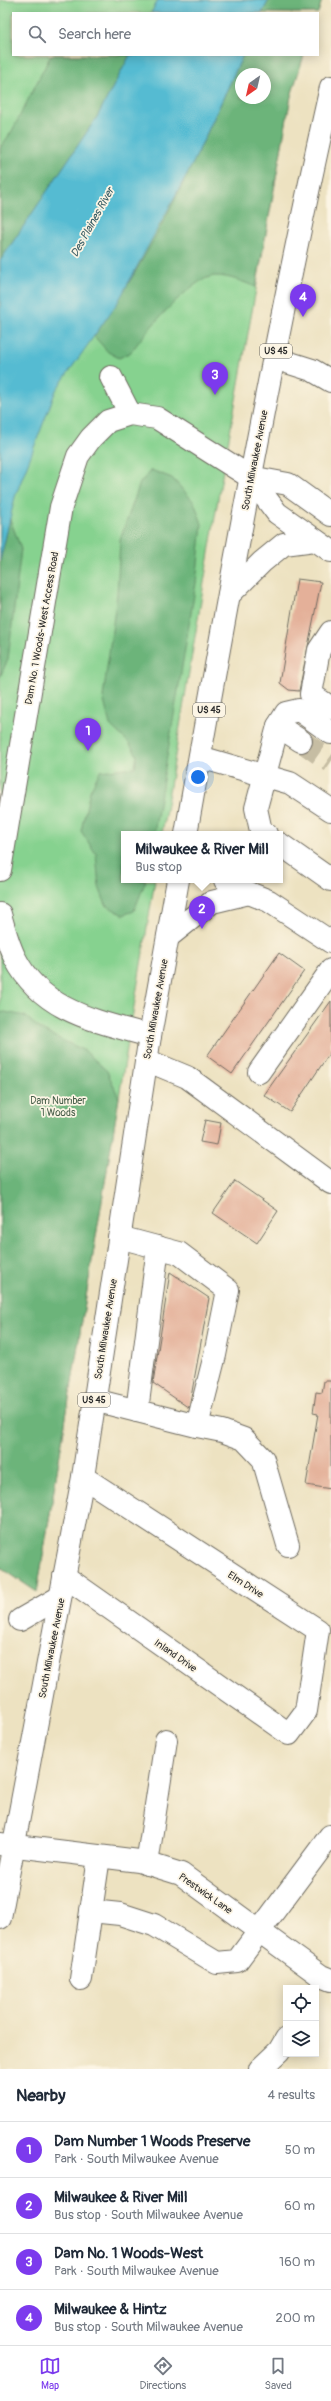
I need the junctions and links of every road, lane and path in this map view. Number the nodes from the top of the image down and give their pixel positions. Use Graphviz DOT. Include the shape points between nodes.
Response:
graph roads {
  1 [pos="331,88"];
  2 [pos="274,358"];
  3 [pos="111,376"];
  4 [pos="331,381"];
  5 [pos="130,414"];
  6 [pos="250,477"];
  7 [pos="331,515"];
  8 [pos="323,546"];
  9 [pos="229,595"];
  10 [pos="329,639"];
  11 [pos="331,708"];
  12 [pos="278,726"];
  13 [pos="331,733"];
  14 [pos="301,741"];
  15 [pos="200,757"];
  16 [pos="264,774"];
  17 [pos="331,810"];
  18 [pos="187,831"];
  19 [pos="261,831"];
  20 [pos="283,846"];
  21 [pos="0,870"];
  22 [pos="331,880"];
  23 [pos="177,883"];
  24 [pos="231,883"];
  25 [pos="249,893"];
  26 [pos="0,914"];
  27 [pos="168,937"];
  28 [pos="331,942"];
  29 [pos="331,970"];
  30 [pos="150,1036"];
  31 [pos="146,1060"];
  32 [pos="259,1072"];
  33 [pos="331,1183"];
  34 [pos="119,1237"];
  35 [pos="158,1247"];
  36 [pos="94,1400"];
  37 [pos="137,1411"];
  38 [pos="197,1426"];
  39 [pos="82,1477"];
  40 [pos="288,1545"];
  41 [pos="62,1587"];
  42 [pos="20,1620"];
  43 [pos="289,1734"];
  44 [pos="166,1740"];
  45 [pos="330,1836"];
  46 [pos="7,1845"];
  47 [pos="99,1857"];
  48 [pos="147,1864"];
  49 [pos="91,1911"];
  50 [pos="0,1918"];
  51 [pos="260,1931"];
  52 [pos="81,1979"];
  53 [pos="322,1981"];
  54 [pos="283,2044"];
  55 [pos="260,2069"];
  1 -- 2 [label="main road, South Milwaukee Avenue / US 45" via="300,224"];
  2 -- 4 [label="main road" via="312,370"];
  2 -- 6 [label="main road, South Milwaukee Avenue / US 45"];
  3 -- 5 [label="main road"];
  5 -- 6 [label="main road, Dam No. 1 Woods-West Access Road" via="157,418"];
  5 -- 21 [label="main road, Dam No. 1 Woods-West Access Road" via="108,421 91,438 78,456 61,507"];
  6 -- 7 [label="main road" via="288,484"];
  6 -- 8 [label="main road" via="277,514"];
  6 -- 9 [label="main road, South Milwaukee Avenue / US 45"];
  8 -- 9 [label="main road" via="284,544"];
  9 -- 15 [label="main road, South Milwaukee Avenue / US 45"];
  10 -- 11 [label="main road" via="319,650 311,694"];
  12 -- 13 [label="main road" via="286,713 299,710"];
  12 -- 14 [label="main road"];
  12 -- 16 [label="main road"];
  15 -- 16 [label="main road"];
  15 -- 18 [label="main road, South Milwaukee Avenue / US 45"];
  16 -- 17 [label="main road" via="290,783"];
  16 -- 19 [label="main road" via="256,808"];
  20 -- 22 [label="main road"];
  23 -- 27 [label="main road, South Milwaukee Avenue / US 45"];
  24 -- 25 [label="main road"];
  25 -- 27 [label="main road" via="212,902"];
  25 -- 28 [label="main road" via="269,901"];
  26 -- 30 [label="main road" via="15,958 38,991 66,1010"];
  27 -- 30 [label="main road, South Milwaukee Avenue / US 45"];
  29 -- 32 [label="main road"];
  30 -- 31 [label="main road, South Milwaukee Avenue / US 45"];
  31 -- 33 [label="main road" via="187,1077"];
  31 -- 34 [label="main road, South Milwaukee Avenue / US 45"];
  34 -- 35 [label="main road"];
  34 -- 36 [label="main road, South Milwaukee Avenue / US 45"];
  35 -- 37 [label="main road"];
  35 -- 38 [label="main road" via="179,1253 228,1290"];
  36 -- 37 [label="main road"];
  36 -- 39 [label="main road, South Milwaukee Avenue / US 45"];
  37 -- 38 [label="main road"];
  38 -- 40 [label="main road" via="244,1439 262,1459"];
  39 -- 41 [label="main road, South Milwaukee Avenue / US 45"];
  39 -- 43 [label="main road, Elm Drive" via="318,1630 306,1712"];
  41 -- 42 [label="main road"];
  41 -- 43 [label="main road, Inland Drive"];
  41 -- 46 [label="main road, South Milwaukee Avenue / US 45"];
  44 -- 48 [label="main road"];
  45 -- 51 [label="main road"];
  46 -- 47 [label="main road, Prestwick Lane"];
  46 -- 50 [label="main road, South Milwaukee Avenue / US 45"];
  47 -- 48 [label="main road, Prestwick Lane"];
  47 -- 49 [label="main road"];
  48 -- 51 [label="main road, Prestwick Lane" via="181,1874"];
  49 -- 51 [label="main road" via="120,1914 154,1925 190,1944 217,1963 236,1961"];
  49 -- 52 [label="main road"];
  51 -- 53 [label="main road, Prestwick Lane"];
  54 -- 55 [label="main road"];
}
